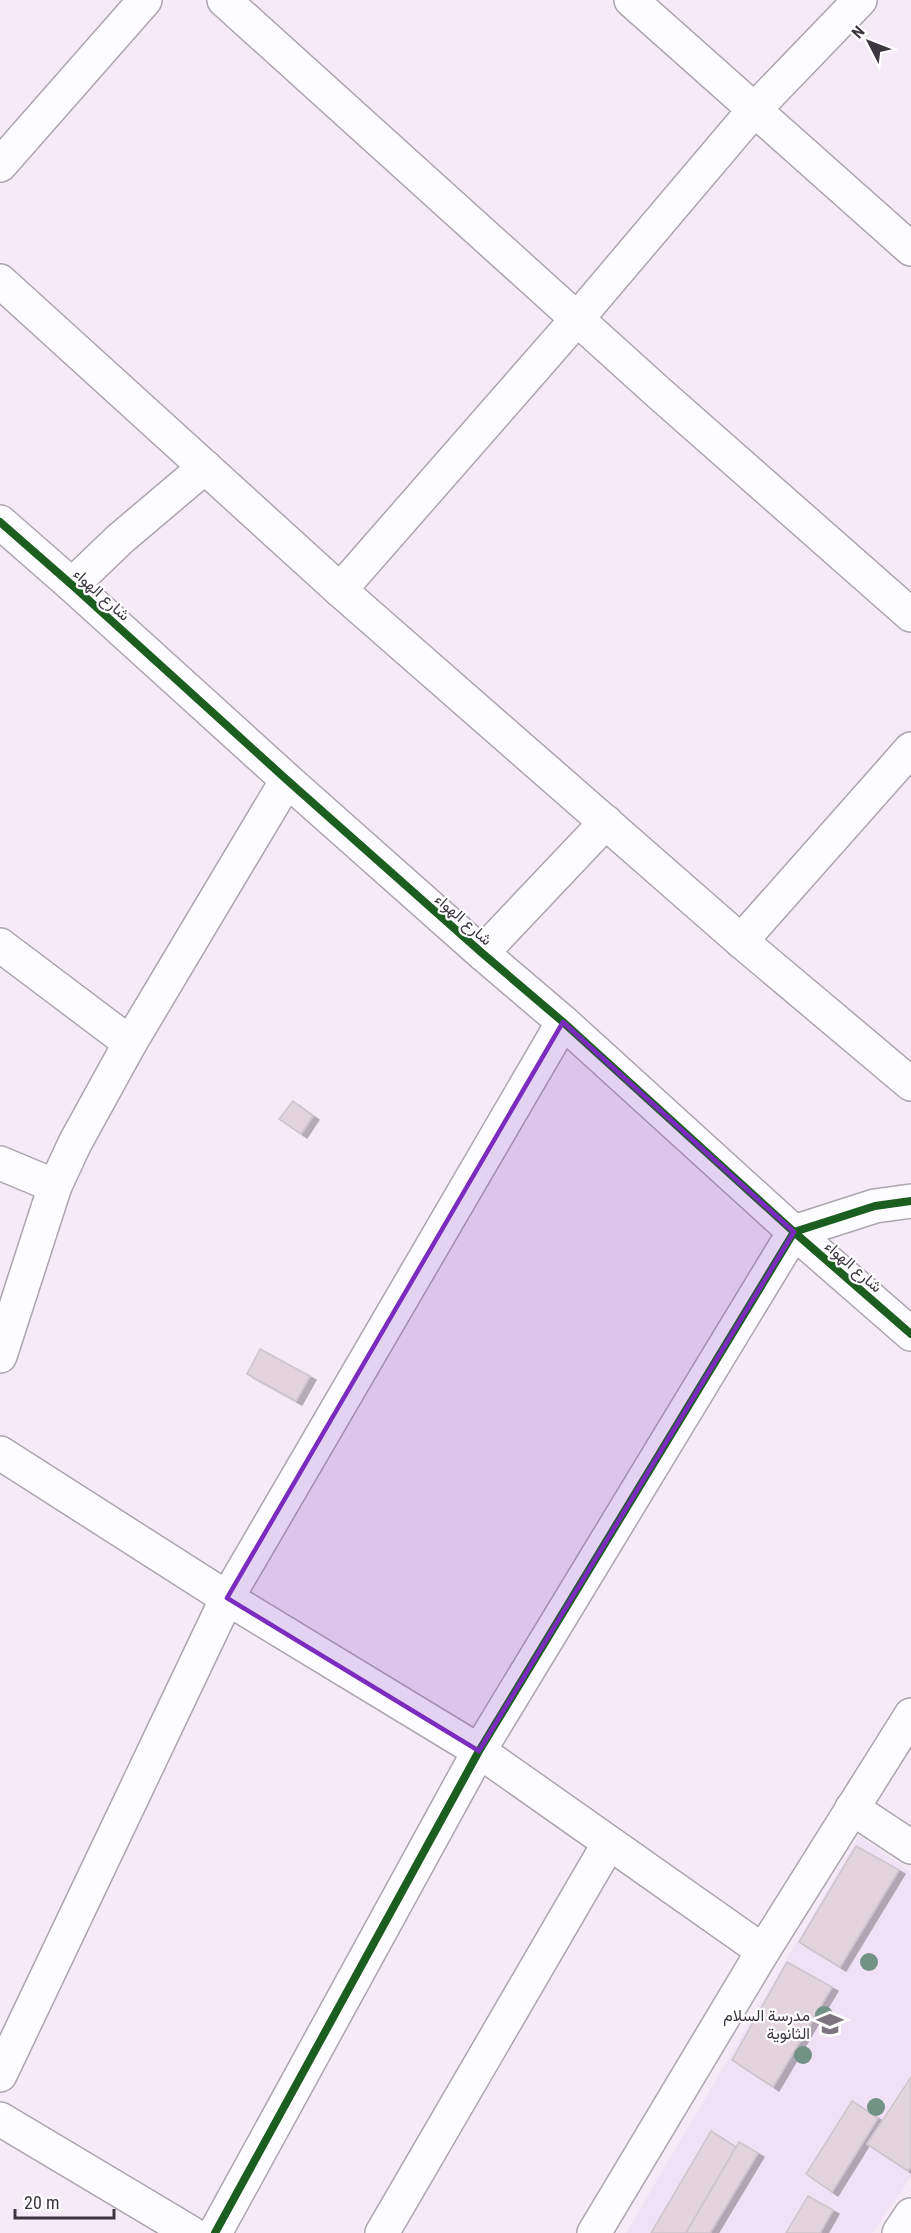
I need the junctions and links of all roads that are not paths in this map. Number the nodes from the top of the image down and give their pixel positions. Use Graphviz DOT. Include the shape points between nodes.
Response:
graph roads {
  1 [pos="145,0"];
  2 [pos="224,0"];
  3 [pos="631,0"];
  4 [pos="860,0"];
  5 [pos="754,110"];
  6 [pos="0,165"];
  7 [pos="911,249"];
  8 [pos="0,281"];
  9 [pos="578,319"];
  10 [pos="205,467"];
  11 [pos="0,522"];
  12 [pos="72,585"];
  13 [pos="340,590"];
  14 [pos="911,615"];
  15 [pos="911,749"];
  16 [pos="287,780"];
  17 [pos="606,822"];
  18 [pos="741,941"];
  19 [pos="0,945"];
  20 [pos="482,953"];
  21 [pos="563,1022"];
  22 [pos="130,1043"];
  23 [pos="911,1084"];
  24 [pos="0,1163"];
  25 [pos="55,1186"];
  26 [pos="911,1201"];
  27 [pos="794,1232"];
  28 [pos="911,1334"];
  29 [pos="0,1356"];
  30 [pos="0,1453"];
  31 [pos="228,1598"];
  32 [pos="911,1715"];
  33 [pos="479,1751"];
  34 [pos="852,1808"];
  35 [pos="609,1843"];
  36 [pos="911,1848"];
  37 [pos="763,1951"];
  38 [pos="0,2075"];
  39 [pos="0,2119"];
  40 [pos="911,2215"];
  41 [pos="191,2233"];
  42 [pos="215,2233"];
  43 [pos="382,2233"];
  44 [pos="594,2233"];
  45 [pos="899,2233"];
  1 -- 6 [label="street"];
  2 -- 9 [label="street"];
  3 -- 5 [label="street"];
  4 -- 5 [label="street"];
  5 -- 7 [label="street"];
  5 -- 9 [label="street"];
  8 -- 10 [label="street"];
  9 -- 13 [label="street"];
  9 -- 14 [label="street"];
  10 -- 12 [label="street"];
  10 -- 13 [label="street"];
  11 -- 12 [label="street, شارع الهواء"];
  12 -- 16 [label="street, شارع الهواء"];
  13 -- 17 [label="street"];
  15 -- 18 [label="street"];
  16 -- 20 [label="street, شارع الهواء"];
  16 -- 22 [label="street"];
  17 -- 18 [label="street"];
  17 -- 20 [label="street"];
  18 -- 23 [label="street"];
  19 -- 22 [label="street"];
  20 -- 21 [label="street, شارع الهواء"];
  21 -- 27 [label="street, شارع الهواء"];
  21 -- 31 [label="street"];
  22 -- 25 [label="street"];
  24 -- 25 [label="street"];
  25 -- 29 [label="street"];
  26 -- 27 [label="street" via="875,1206"];
  27 -- 28 [label="street, شارع الهواء"];
  27 -- 33 [label="street"];
  30 -- 31 [label="street"];
  31 -- 33 [label="street"];
  31 -- 38 [label="street"];
  32 -- 34 [label="street"];
  33 -- 35 [label="street"];
  33 -- 42 [label="street"];
  34 -- 36 [label="street"];
  34 -- 37 [label="street"];
  35 -- 37 [label="street"];
  35 -- 43 [label="street"];
  37 -- 44 [label="street"];
  39 -- 41 [label="street"];
  40 -- 45 [label="street"];
}
